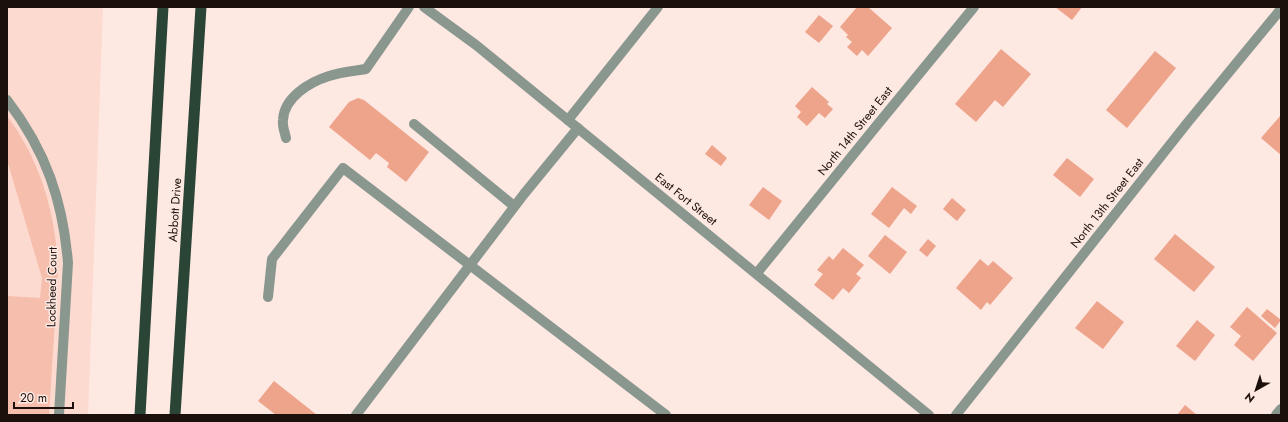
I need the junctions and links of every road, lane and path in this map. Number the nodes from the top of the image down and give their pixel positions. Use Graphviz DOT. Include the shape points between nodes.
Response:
graph roads {
  1 [pos="163,7"];
  2 [pos="201,7"];
  3 [pos="409,7"];
  4 [pos="424,7"];
  5 [pos="658,7"];
  6 [pos="974,7"];
  7 [pos="1281,9"];
  8 [pos="7,100"];
  9 [pos="568,120"];
  10 [pos="414,124"];
  11 [pos="578,128"];
  12 [pos="286,138"];
  13 [pos="514,206"];
  14 [pos="470,265"];
  15 [pos="757,273"];
  16 [pos="268,297"];
  17 [pos="1281,408"];
  18 [pos="59,415"];
  19 [pos="140,415"];
  20 [pos="175,415"];
  21 [pos="356,415"];
  22 [pos="666,415"];
  23 [pos="929,415"];
  24 [pos="956,415"];
  25 [pos="1276,415"];
  1 -- 19 [label="highway, Abbott Drive"];
  2 -- 20 [label="highway, Abbott Drive"];
  3 -- 12 [label="street" via="366,69 328,76 296,94 287,106 283,120"];
  4 -- 9 [label="street, East Fort Street" via="476,45"];
  5 -- 9 [label="street"];
  6 -- 15 [label="street, North 14th Street East"];
  7 -- 24 [label="street, North 13th Street East" via="1183,128"];
  8 -- 18 [label="street, Lockheed Court" via="36,144 60,205 68,264"];
  9 -- 11 [label="street, East Fort Street"];
  10 -- 13 [label="street"];
  11 -- 13 [label="street"];
  11 -- 15 [label="street, East Fort Street"];
  13 -- 14 [label="street"];
  14 -- 16 [label="street" via="343,168 272,259"];
  14 -- 21 [label="street"];
  14 -- 22 [label="street"];
  15 -- 23 [label="street, East Fort Street"];
  17 -- 25 [label="street"];
}
